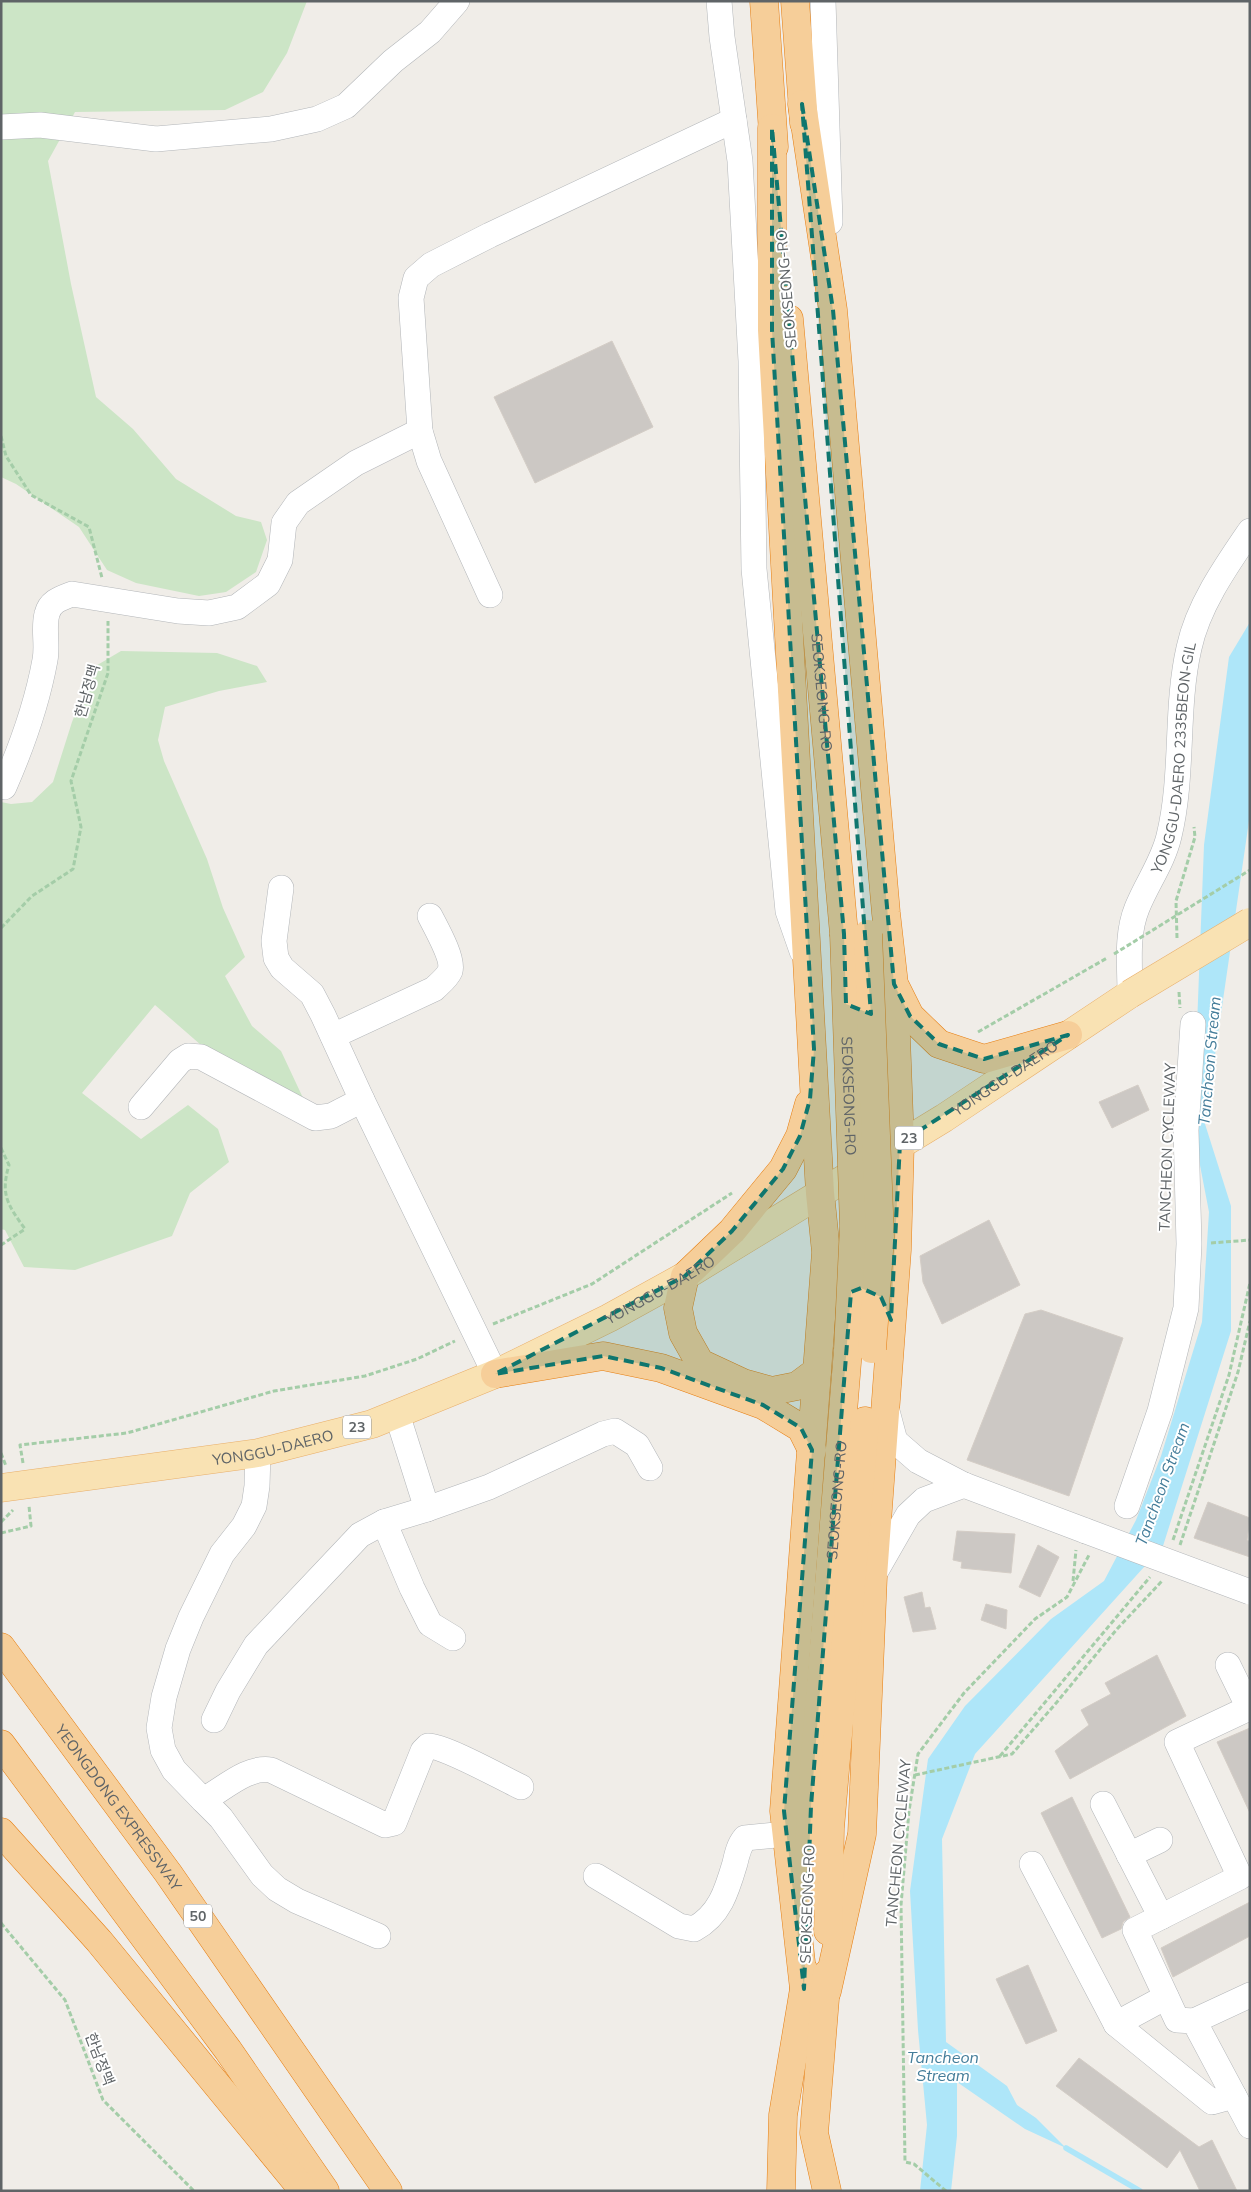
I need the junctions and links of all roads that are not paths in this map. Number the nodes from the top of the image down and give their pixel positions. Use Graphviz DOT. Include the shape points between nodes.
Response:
graph roads {
  1 [pos="457,1"];
  2 [pos="719,1"];
  3 [pos="734,1"];
  4 [pos="764,1"];
  5 [pos="795,1"];
  6 [pos="823,1"];
  7 [pos="833,1"];
  8 [pos="814,100"];
  9 [pos="734,120"];
  10 [pos="1,127"];
  11 [pos="772,128"];
  12 [pos="772,330"];
  13 [pos="420,430"];
  14 [pos="1250,531"];
  15 [pos="490,595"];
  16 [pos="4,787"];
  17 [pos="281,888"];
  18 [pos="430,916"];
  19 [pos="1250,922"];
  20 [pos="856,934"];
  21 [pos="809,971"];
  22 [pos="894,984"];
  23 [pos="1130,994"];
  24 [pos="1186,1020"];
  25 [pos="1068,1035"];
  26 [pos="333,1036"];
  27 [pos="814,1055"];
  28 [pos="362,1100"];
  29 [pos="141,1107"];
  30 [pos="900,1143"];
  31 [pos="820,1193"];
  32 [pos="685,1276"];
  33 [pos="820,1318"];
  34 [pos="891,1320"];
  35 [pos="816,1371"];
  36 [pos="495,1374"];
  37 [pos="886,1404"];
  38 [pos="397,1414"];
  39 [pos="812,1450"];
  40 [pos="258,1453"];
  41 [pos="650,1468"];
  42 [pos="964,1486"];
  43 [pos="14,1487"];
  44 [pos="1127,1506"];
  45 [pos="427,1509"];
  46 [pos="384,1522"];
  47 [pos="873,1576"];
  48 [pos="1250,1592"];
  49 [pos="452,1638"];
  50 [pos="1,1647"];
  51 [pos="1228,1665"];
  52 [pos="214,1720"];
  53 [pos="1,1744"];
  54 [pos="521,1787"];
  55 [pos="204,1800"];
  56 [pos="1103,1804"];
  57 [pos="1,1832"];
  58 [pos="786,1834"];
  59 [pos="1160,1840"];
  60 [pos="1129,1855"];
  61 [pos="1032,1864"];
  62 [pos="596,1876"];
  63 [pos="1161,1917"];
  64 [pos="378,1936"];
  65 [pos="815,1990"];
  66 [pos="1250,1995"];
  67 [pos="1166,1997"];
  68 [pos="1194,2021"];
  69 [pos="1116,2024"];
  70 [pos="1234,2096"];
  71 [pos="1250,2126"];
  72 [pos="304,2191"];
  73 [pos="326,2191"];
  74 [pos="388,2191"];
  75 [pos="781,2191"];
  76 [pos="827,2191"];
  1 -- 10 [label="street" via="430,32 392,61 346,106 316,119 271,129 156,139 40,125"];
  2 -- 9 [label="street"];
  3 -- 12 [label="street" via="762,199"];
  4 -- 11 [label="highway, SEOKSEONG-RO"];
  5 -- 8 [label="highway, SEOKSEONG-RO"];
  6 -- 8 [label="street"];
  7 -- 8 [label="street"];
  8 -- 20 [label="highway, SEOKSEONG-RO"];
  8 -- 22 [label="highway"];
  9 -- 13 [label="street" via="490,235 431,265 416,278 411,298"];
  9 -- 21 [label="street" via="740,160 751,361 754,569 788,911"];
  11 -- 12 [label="highway"];
  11 -- 20 [label="highway, SEOKSEONG-RO"];
  12 -- 21 [label="highway"];
  13 -- 15 [label="street" via="429,461"];
  13 -- 16 [label="street" via="356,463 298,503 284,523 280,560 268,584 237,608 210,613 178,611 72,594 56,600 47,614 46,657 37,697"];
  14 -- 23 [label="street, YONGGU-DAERO 2335BEON-GIL" via="1228,563 1197,621 1189,648 1173,817 1162,857 1136,908 1129,935"];
  17 -- 26 [label="street" via="274,941 276,958 282,968 312,994"];
  18 -- 26 [label="street" via="450,962 450,972 434,989"];
  19 -- 23 [label="main road, YONGGU-DAERO / 23, bridge"];
  20 -- 65 [label="highway, SEOKSEONG-RO, bridge" via="854,1226 860,1350 811,1806"];
  21 -- 22 [label="highway" via="823,992 832,999 862,1010 878,1010"];
  21 -- 27 [label="highway"];
  22 -- 25 [label="highway" via="910,1016 939,1044 984,1058"];
  22 -- 30 [label="highway"];
  23 -- 25 [label="main road, YONGGU-DAERO / 23"];
  24 -- 44 [label="street" via="1189,1244 1186,1308 1160,1411"];
  25 -- 30 [label="main road, YONGGU-DAERO / 23" via="944,1118"];
  26 -- 28 [label="street"];
  27 -- 31 [label="highway"];
  27 -- 32 [label="highway" via="810,1099 800,1136 783,1169 732,1231"];
  28 -- 29 [label="street" via="331,1116 315,1118 201,1057 188,1056"];
  28 -- 36 [label="street"];
  30 -- 31 [label="main road, YONGGU-DAERO / 23"];
  30 -- 34 [label="highway"];
  31 -- 32 [label="main road, YONGGU-DAERO / 23"];
  31 -- 33 [label="highway" via="826,1252"];
  32 -- 35 [label="highway" via="678,1308 683,1333 700,1364 743,1383 772,1390 797,1386"];
  32 -- 36 [label="main road, YONGGU-DAERO / 23"];
  33 -- 34 [label="highway" via="838,1297 861,1288 872,1290 881,1297"];
  33 -- 35 [label="highway"];
  34 -- 37 [label="highway"];
  35 -- 39 [label="highway"];
  36 -- 38 [label="main road, YONGGU-DAERO / 23"];
  36 -- 39 [label="highway" via="603,1356 661,1368 763,1405 802,1428"];
  37 -- 42 [label="street" via="895,1441 918,1461"];
  37 -- 47 [label="highway"];
  38 -- 40 [label="main road, YONGGU-DAERO / 23" via="372,1424"];
  38 -- 45 [label="street"];
  39 -- 58 [label="highway" via="784,1810"];
  40 -- 43 [label="main road, YONGGU-DAERO / 23"];
  40 -- 55 [label="street" via="254,1506 244,1526 222,1554 191,1617 162,1704 159,1728 163,1750 174,1770"];
  41 -- 45 [label="street" via="637,1445 615,1431 602,1434 489,1487"];
  42 -- 47 [label="street" via="924,1500 908,1515"];
  42 -- 48 [label="street, bridge" via="1085,1536"];
  45 -- 46 [label="street"];
  46 -- 49 [label="street" via="430,1624"];
  46 -- 52 [label="street" via="360,1535 256,1645"];
  47 -- 65 [label="highway" via="862,1834"];
  50 -- 74 [label="highway, YEONGDONG EXPRESSWAY / 50" via="168,1873"];
  51 -- 63 [label="street" via="1249,1708 1177,1742 1240,1877"];
  53 -- 73 [label="highway" via="228,2050"];
  54 -- 55 [label="street" via="428,1746 423,1751 394,1823 390,1825 271,1770 260,1769 240,1777"];
  55 -- 64 [label="street" via="262,1875 277,1889 297,1902"];
  56 -- 60 [label="street"];
  57 -- 72 [label="highway" via="99,1941"];
  58 -- 62 [label="street" via="745,1838 740,1844 717,1911 706,1923 694,1929 679,1926"];
  58 -- 65 [label="highway"];
  59 -- 60 [label="street"];
  60 -- 63 [label="street"];
  61 -- 69 [label="street"];
  63 -- 67 [label="street" via="1135,1930"];
  65 -- 75 [label="highway, SEOKSEONG-RO" via="783,2115"];
  65 -- 76 [label="highway, SEOKSEONG-RO" via="814,2133"];
  66 -- 68 [label="street"];
  67 -- 68 [label="street" via="1177,2020"];
  67 -- 69 [label="street"];
  68 -- 70 [label="street"];
  69 -- 70 [label="street" via="1212,2102"];
  70 -- 71 [label="street"];
}
